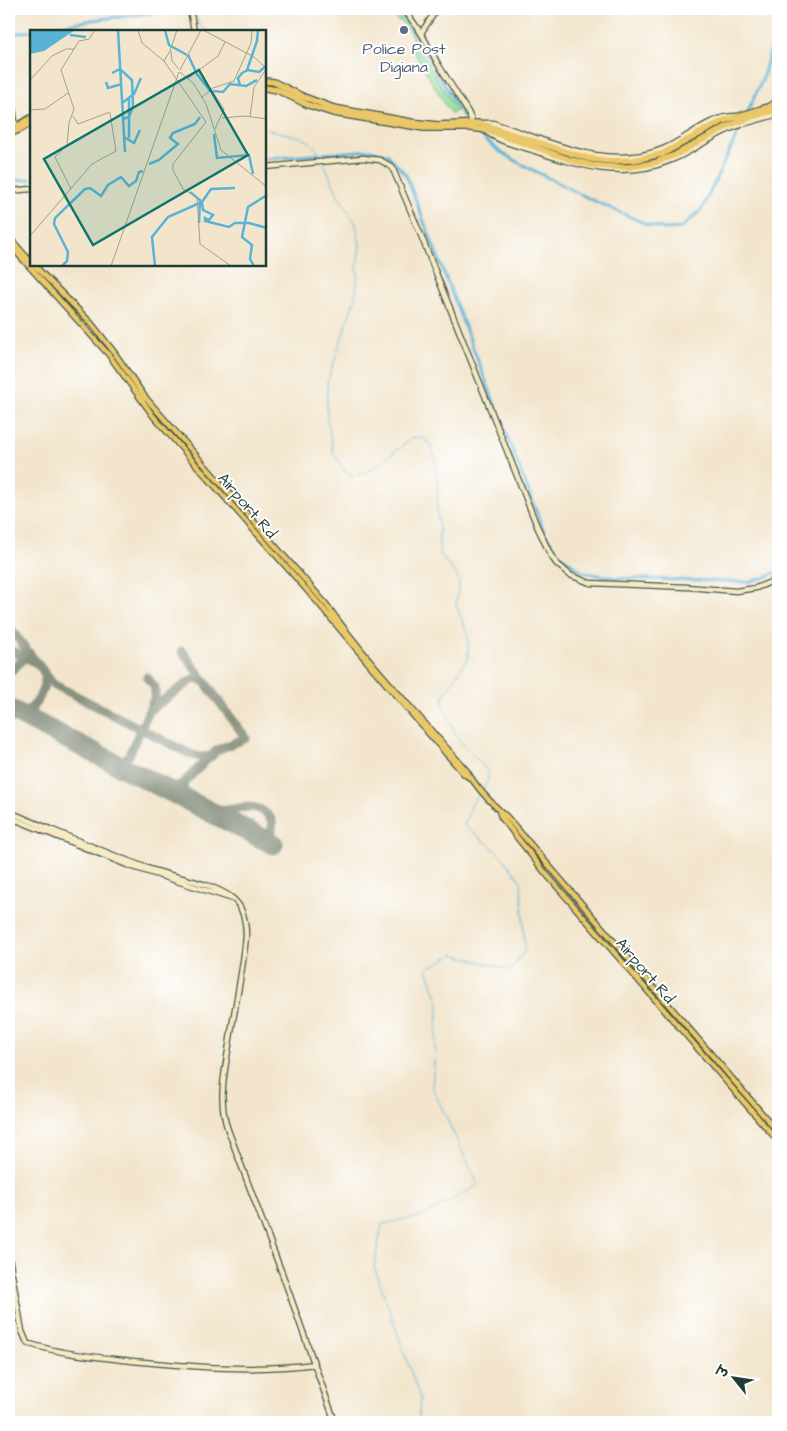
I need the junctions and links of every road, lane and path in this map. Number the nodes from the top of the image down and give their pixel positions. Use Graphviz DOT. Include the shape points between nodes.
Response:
graph roads {
  1 [pos="404,9"];
  2 [pos="437,9"];
  3 [pos="189,10"];
  4 [pos="192,30"];
  5 [pos="421,33"];
  6 [pos="266,81"];
  7 [pos="9,85"];
  8 [pos="266,88"];
  9 [pos="778,102"];
  10 [pos="778,110"];
  11 [pos="778,114"];
  12 [pos="30,119"];
  13 [pos="743,119"];
  14 [pos="30,124"];
  15 [pos="474,124"];
  16 [pos="16,127"];
  17 [pos="9,128"];
  18 [pos="9,134"];
  19 [pos="695,140"];
  20 [pos="266,167"];
  21 [pos="30,189"];
  22 [pos="9,191"];
  23 [pos="9,237"];
  24 [pos="9,244"];
  25 [pos="30,261"];
  26 [pos="35,266"];
  27 [pos="778,579"];
  28 [pos="473,780"];
  29 [pos="498,811"];
  30 [pos="9,812"];
  31 [pos="9,817"];
  32 [pos="234,899"];
  33 [pos="778,1132"];
  34 [pos="778,1141"];
  35 [pos="9,1257"];
  36 [pos="315,1364"];
  37 [pos="335,1422"];
  1 -- 5 [label="street"];
  2 -- 5 [label="street"];
  3 -- 4 [label="street"];
  5 -- 15 [label="street"];
  6 -- 15 [label="highway" via="334,108 411,122"];
  7 -- 16 [label="street"];
  8 -- 15 [label="highway" via="332,113 356,118 424,128"];
  9 -- 13 [label="highway"];
  10 -- 13 [label="highway"];
  11 -- 13 [label="street"];
  12 -- 16 [label="highway"];
  13 -- 19 [label="highway"];
  13 -- 19 [label="street" via="720,118"];
  14 -- 18 [label="highway"];
  15 -- 19 [label="highway" via="549,144 582,157 612,160 655,156"];
  15 -- 19 [label="highway" via="571,160 612,167 654,163"];
  16 -- 17 [label="highway"];
  20 -- 27 [label="street" via="363,158 389,164 536,524 556,563 570,575 595,584 736,591 756,588"];
  21 -- 22 [label="street"];
  23 -- 25 [label="main road"];
  24 -- 28 [label="main road, Airport Rd" via="109,355 154,417 320,605 345,638 464,774"];
  26 -- 28 [label="main road" via="91,323 145,397 326,604"];
  28 -- 29 [label="main road"];
  29 -- 33 [label="main road"];
  29 -- 34 [label="main road, Airport Rd" via="547,874"];
  30 -- 32 [label="street" via="151,869 214,888"];
  31 -- 32 [label="street" via="127,865"];
  32 -- 36 [label="street" via="243,913 246,936 226,1059 223,1112"];
  35 -- 36 [label="street" via="27,1344 108,1359 201,1368 247,1369"];
  36 -- 37 [label="street"];
}
